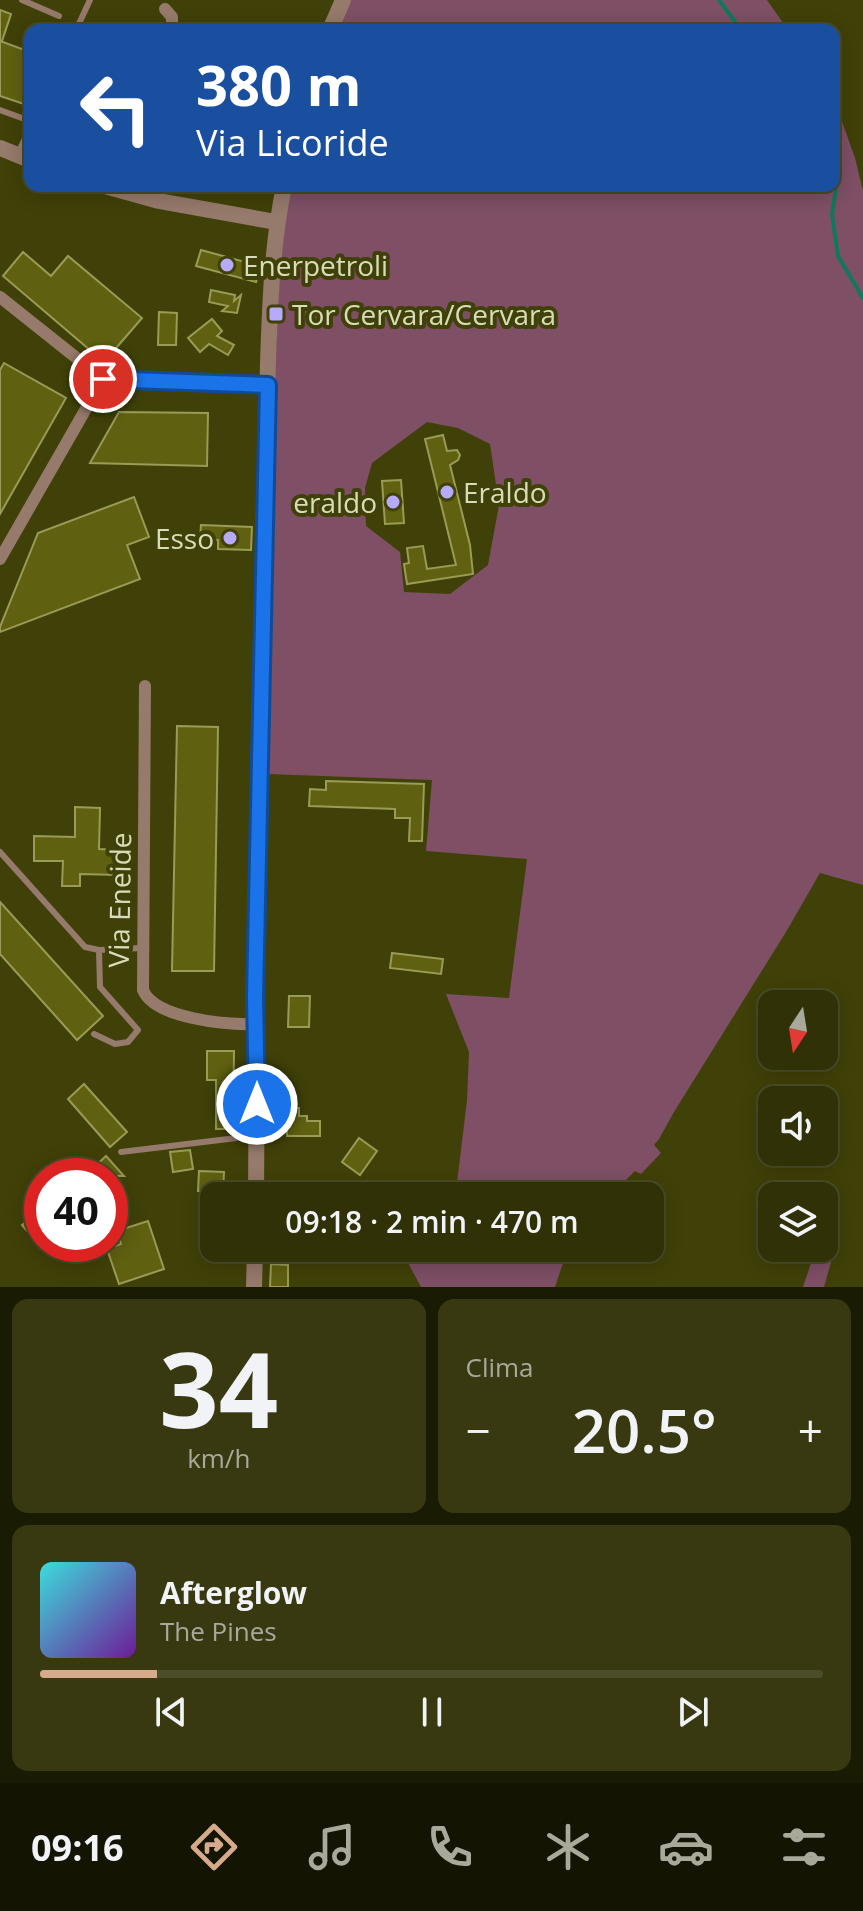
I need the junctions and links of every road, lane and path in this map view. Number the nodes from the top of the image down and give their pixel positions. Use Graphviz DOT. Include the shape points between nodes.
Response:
graph roads {
  1 [pos="22,0"];
  2 [pos="90,0"];
  3 [pos="343,0"];
  4 [pos="165,9"];
  5 [pos="59,16"];
  6 [pos="79,24"];
  7 [pos="172,24"];
  8 [pos="333,24"];
  9 [pos="0,110"];
  10 [pos="24,119"];
  11 [pos="0,148"];
  12 [pos="24,157"];
  13 [pos="129,192"];
  14 [pos="283,192"];
  15 [pos="276,222"];
  16 [pos="0,297"];
  17 [pos="103,379"];
  18 [pos="268,385"];
  19 [pos="0,559"];
  20 [pos="145,686"];
  21 [pos="0,852"];
  22 [pos="142,948"];
  23 [pos="99,950"];
  24 [pos="256,1024"];
  25 [pos="94,1034"];
  26 [pos="257,1135"];
  27 [pos="121,1152"];
  28 [pos="256,1182"];
  29 [pos="255,1262"];
  30 [pos="254,1287"];
  1 -- 5 [label="lane"];
  2 -- 6 [label="lane"];
  3 -- 8 [label="street"];
  4 -- 7 [label="street"];
  9 -- 10 [label="lane"];
  11 -- 12 [label="street"];
  13 -- 15 [label="street"];
  14 -- 15 [label="street"];
  15 -- 18 [label="street"];
  16 -- 17 [label="street"];
  17 -- 18 [label="street"];
  17 -- 19 [label="street"];
  18 -- 24 [label="street"];
  20 -- 22 [label="street, Via Eneide"];
  21 -- 23 [label="lane" via="85,947"];
  22 -- 23 [label="lane"];
  22 -- 24 [label="street, Via Eneide" via="143,990 156,1006 211,1021"];
  23 -- 25 [label="lane" via="100,987 138,1030 128,1042 115,1044"];
  24 -- 26 [label="street"];
  26 -- 27 [label="lane"];
  26 -- 28 [label="street"];
  29 -- 30 [label="street"];
}
